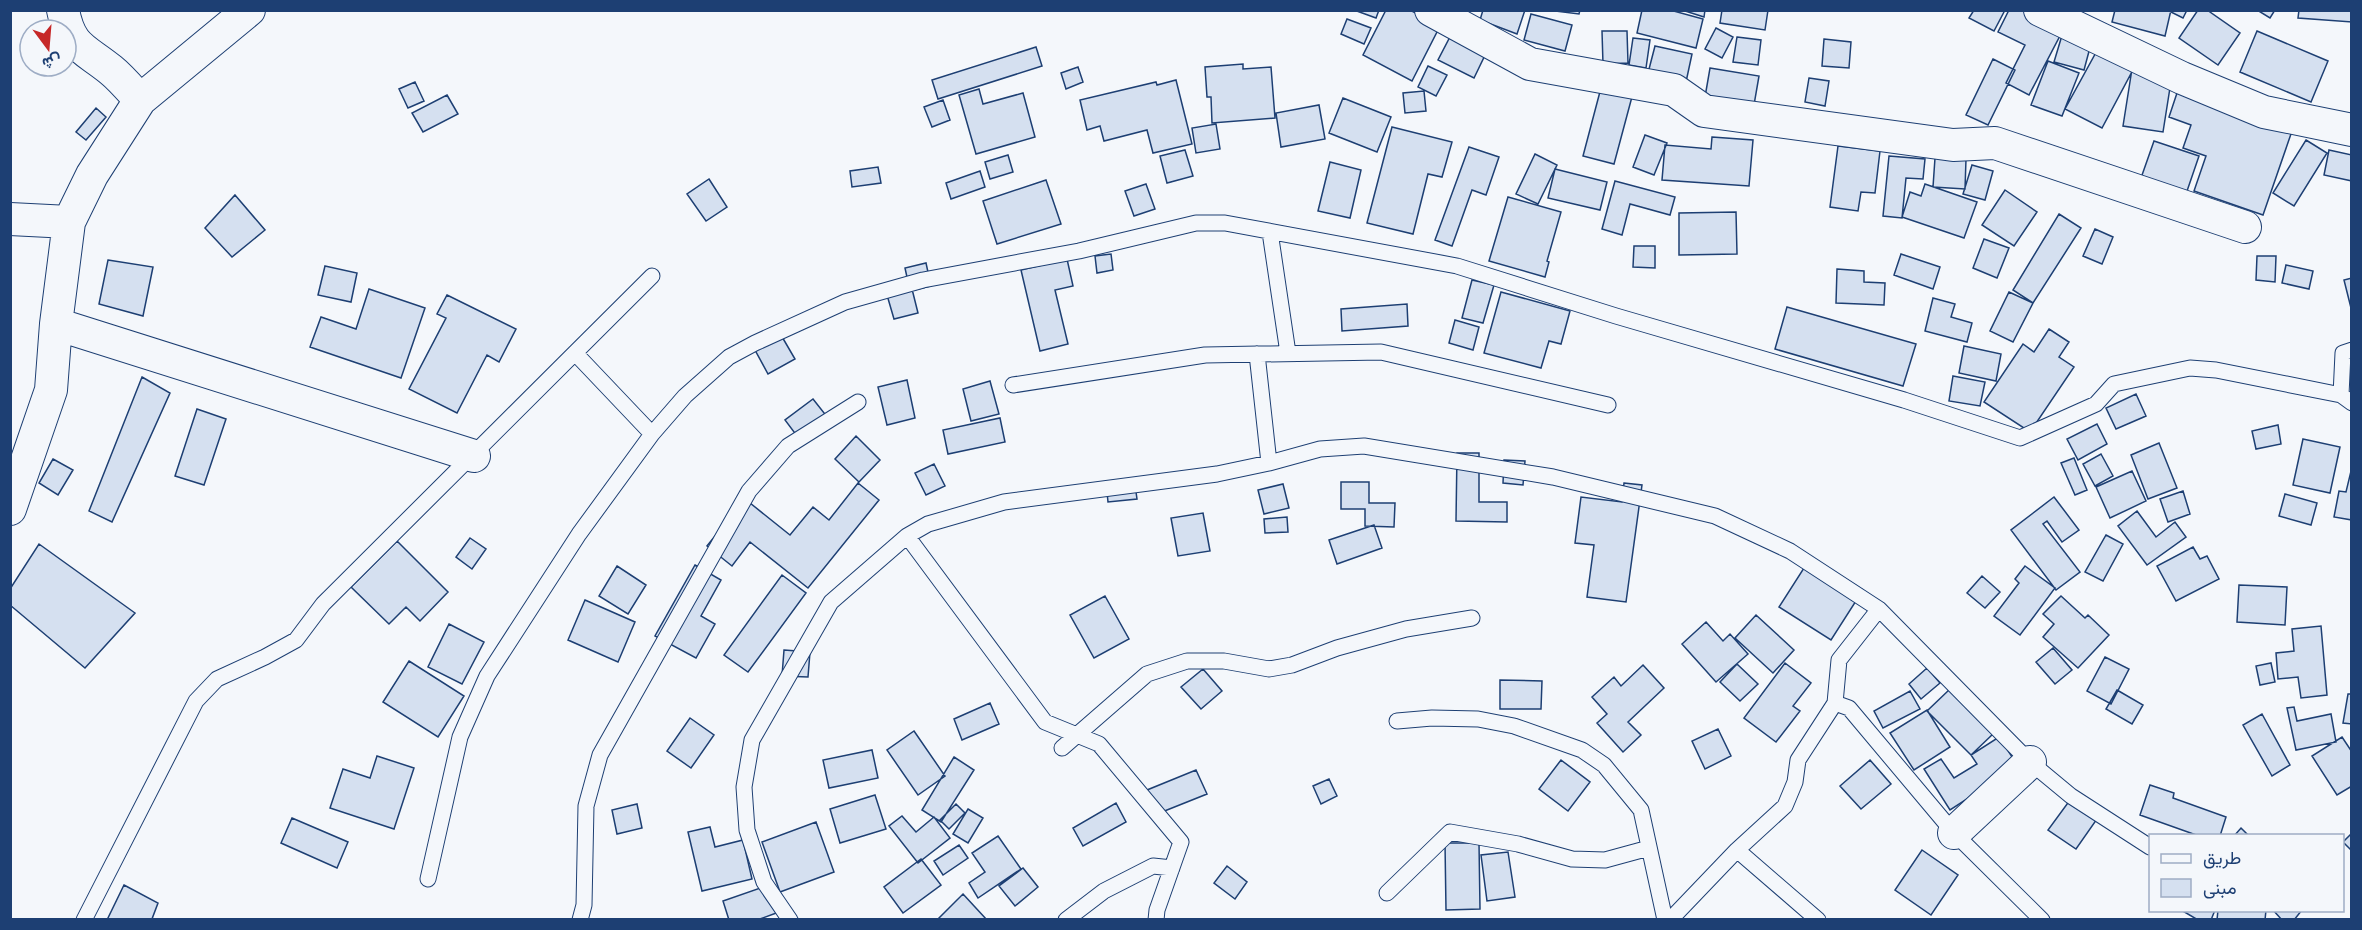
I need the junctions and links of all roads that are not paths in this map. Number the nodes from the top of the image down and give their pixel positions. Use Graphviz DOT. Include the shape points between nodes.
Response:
graph roads {
  1 [pos="63,10"];
  2 [pos="249,10"];
  3 [pos="1431,10"];
  4 [pos="2040,10"];
  5 [pos="2091,21"];
  6 [pos="140,100"];
  7 [pos="2352,130"];
  8 [pos="10,219"];
  9 [pos="69,222"];
  10 [pos="2245,227"];
  11 [pos="1270,231"];
  12 [pos="652,276"];
  13 [pos="56,324"];
  14 [pos="2352,350"];
  15 [pos="1288,352"];
  16 [pos="575,353"];
  17 [pos="1257,354"];
  18 [pos="1012,385"];
  19 [pos="2346,399"];
  20 [pos="858,402"];
  21 [pos="1608,405"];
  22 [pos="652,434"];
  23 [pos="474,456"];
  24 [pos="1269,463"];
  25 [pos="10,509"];
  26 [pos="908,536"];
  27 [pos="1879,609"];
  28 [pos="1472,618"];
  29 [pos="1835,703"];
  30 [pos="1397,721"];
  31 [pos="1078,735"];
  32 [pos="1062,748"];
  33 [pos="2030,762"];
  34 [pos="1954,833"];
  35 [pos="2149,845"];
  36 [pos="1649,848"];
  37 [pos="1737,850"];
  38 [pos="1172,868"];
  39 [pos="428,879"];
  40 [pos="1387,893"];
  41 [pos="84,920"];
  42 [pos="580,920"];
  43 [pos="790,920"];
  44 [pos="1066,920"];
  45 [pos="1156,920"];
  46 [pos="1665,920"];
  47 [pos="1670,920"];
  48 [pos="1818,920"];
  49 [pos="2042,920"];
  1 -- 6 [label="street" via="74,44 112,70"];
  2 -- 6 [label="street"];
  3 -- 10 [label="street" via="1530,64 1674,90 1704,111 1953,145 1995,143"];
  4 -- 5 [label="street"];
  5 -- 7 [label="street" via="2182,78 2264,112"];
  6 -- 9 [label="street" via="92,176"];
  8 -- 9 [label="street"];
  9 -- 13 [label="street"];
  11 -- 15 [label="lane"];
  11 -- 19 [label="lane" via="1457,266 2020,438 2096,404 2114,384 2190,368 2216,370"];
  11 -- 22 [label="lane" via="1196,223 1078,251 923,280 845,302 729,357 685,396"];
  12 -- 16 [label="lane"];
  13 -- 23 [label="street"];
  13 -- 25 [label="street" via="51,390"];
  14 -- 19 [label="lane" via="2343,353"];
  15 -- 17 [label="lane"];
  15 -- 21 [label="lane" via="1381,352"];
  16 -- 22 [label="lane"];
  16 -- 23 [label="lane"];
  17 -- 18 [label="lane" via="1205,356"];
  17 -- 24 [label="lane"];
  20 -- 42 [label="lane" via="788,446 749,490 600,755 586,806 584,905"];
  22 -- 39 [label="lane" via="579,534 487,676 460,737"];
  23 -- 41 [label="lane" via="322,604 296,640 218,679 196,701"];
  24 -- 26 [label="lane" via="1217,474 1004,502 928,524"];
  24 -- 27 [label="lane" via="1320,449 1365,446 1553,477 1715,516 1790,551"];
  26 -- 31 [label="lane" via="1045,722"];
  26 -- 43 [label="lane" via="831,602 752,740 744,787 747,830 764,882"];
  27 -- 29 [label="lane" via="1839,660"];
  27 -- 33 [label="lane"];
  28 -- 31 [label="lane" via="1406,629 1269,669 1224,661 1187,661 1147,674"];
  29 -- 34 [label="lane" via="1849,708"];
  29 -- 37 [label="lane" via="1798,760 1795,782 1785,806"];
  30 -- 36 [label="lane" via="1478,719 1514,726 1582,750 1604,765 1641,810"];
  31 -- 32 [label="lane"];
  31 -- 38 [label="lane" via="1099,744 1181,842"];
  33 -- 34 [label="street"];
  33 -- 35 [label="lane" via="2071,796"];
  34 -- 49 [label="lane"];
  36 -- 40 [label="lane" via="1605,860 1572,859 1450,832"];
  36 -- 46 [label="lane"];
  37 -- 47 [label="lane"];
  37 -- 48 [label="lane"];
  38 -- 44 [label="lane" via="1153,866 1104,891"];
  38 -- 45 [label="lane"];
}
